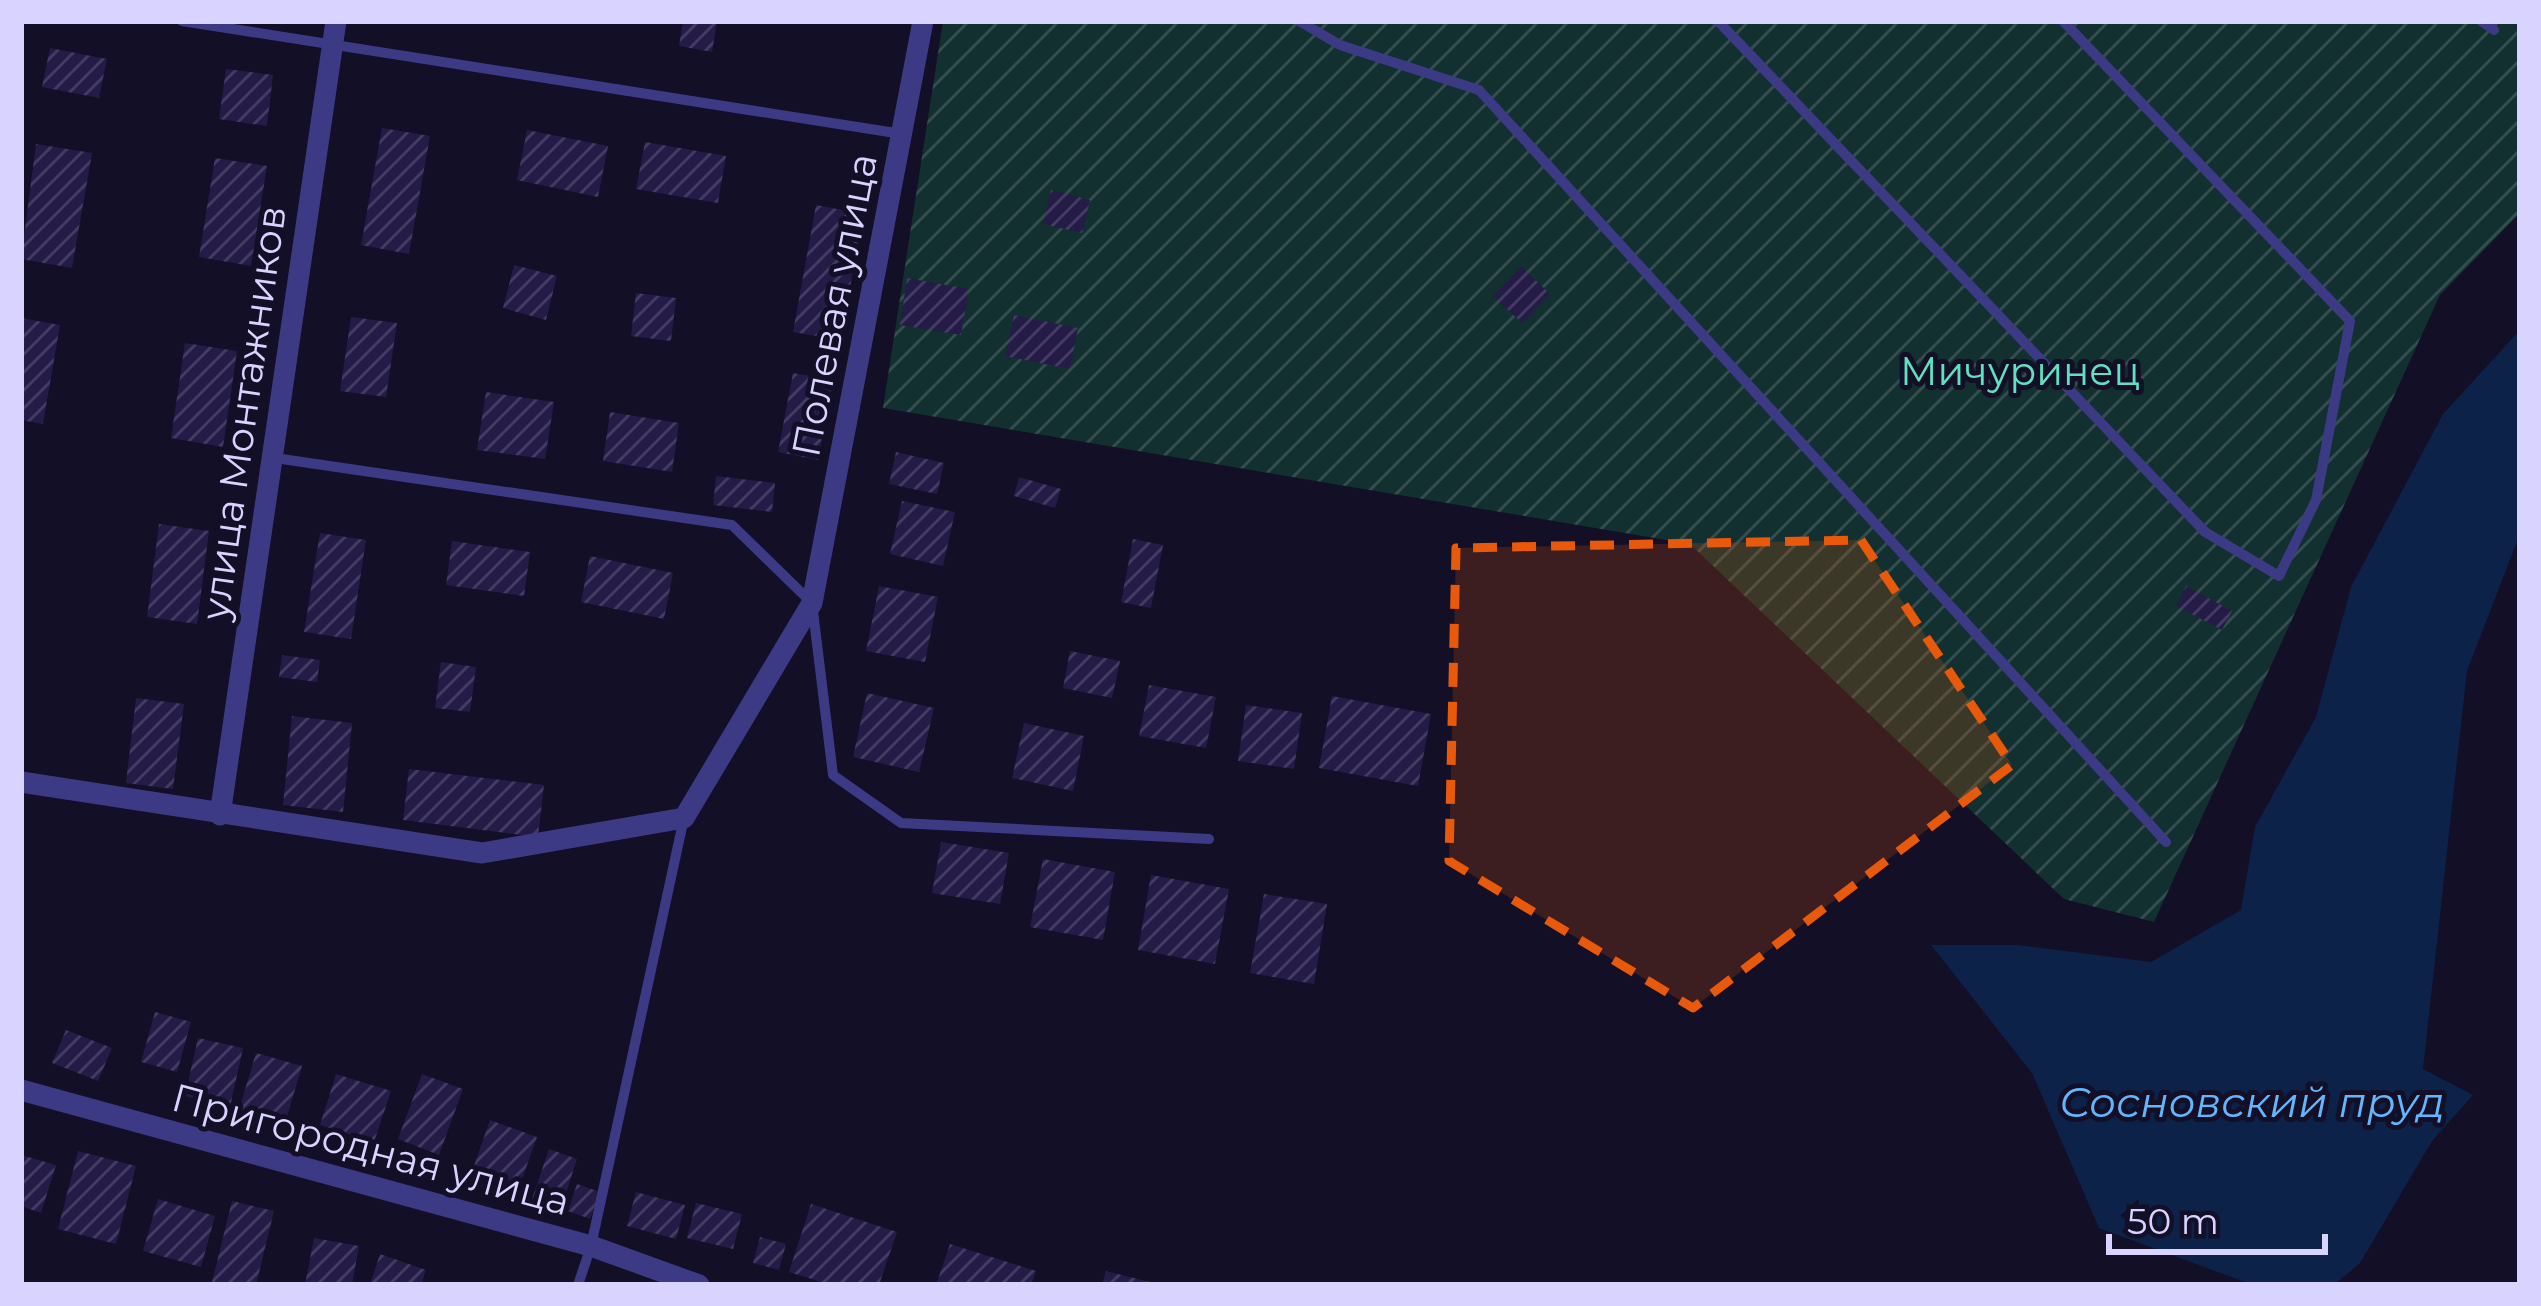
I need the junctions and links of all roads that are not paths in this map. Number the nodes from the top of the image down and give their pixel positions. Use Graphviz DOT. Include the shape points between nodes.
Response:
graph roads {
  1 [pos="182,21"];
  2 [pos="923,21"];
  3 [pos="1299,21"];
  4 [pos="1718,21"];
  5 [pos="2062,21"];
  6 [pos="2481,21"];
  7 [pos="2494,29"];
  8 [pos="334,32"];
  9 [pos="904,134"];
  10 [pos="275,458"];
  11 [pos="812,603"];
  12 [pos="21,782"];
  13 [pos="220,815"];
  14 [pos="685,818"];
  15 [pos="1209,838"];
  16 [pos="2166,842"];
  17 [pos="21,1090"];
  18 [pos="591,1246"];
  19 [pos="578,1285"];
  20 [pos="699,1285"];
  1 -- 8 [label="lane"];
  2 -- 9 [label="street, Полевая улица"];
  3 -- 16 [label="lane" via="1340,45 1479,90"];
  4 -- 5 [label="lane" via="2206,532 2279,576 2316,500 2350,321"];
  6 -- 7 [label="lane"];
  8 -- 9 [label="lane"];
  8 -- 10 [label="street, улица Монтажников"];
  9 -- 11 [label="street, Полевая улица"];
  10 -- 11 [label="lane" via="732,525"];
  10 -- 13 [label="street, улица Монтажников"];
  11 -- 14 [label="street, Полевая улица"];
  11 -- 15 [label="lane" via="833,775 901,823"];
  12 -- 13 [label="street"];
  13 -- 14 [label="street" via="482,853"];
  14 -- 18 [label="lane"];
  17 -- 18 [label="street, Пригородная улица"];
  18 -- 19 [label="lane"];
  18 -- 20 [label="street, Пригородная улица"];
}
